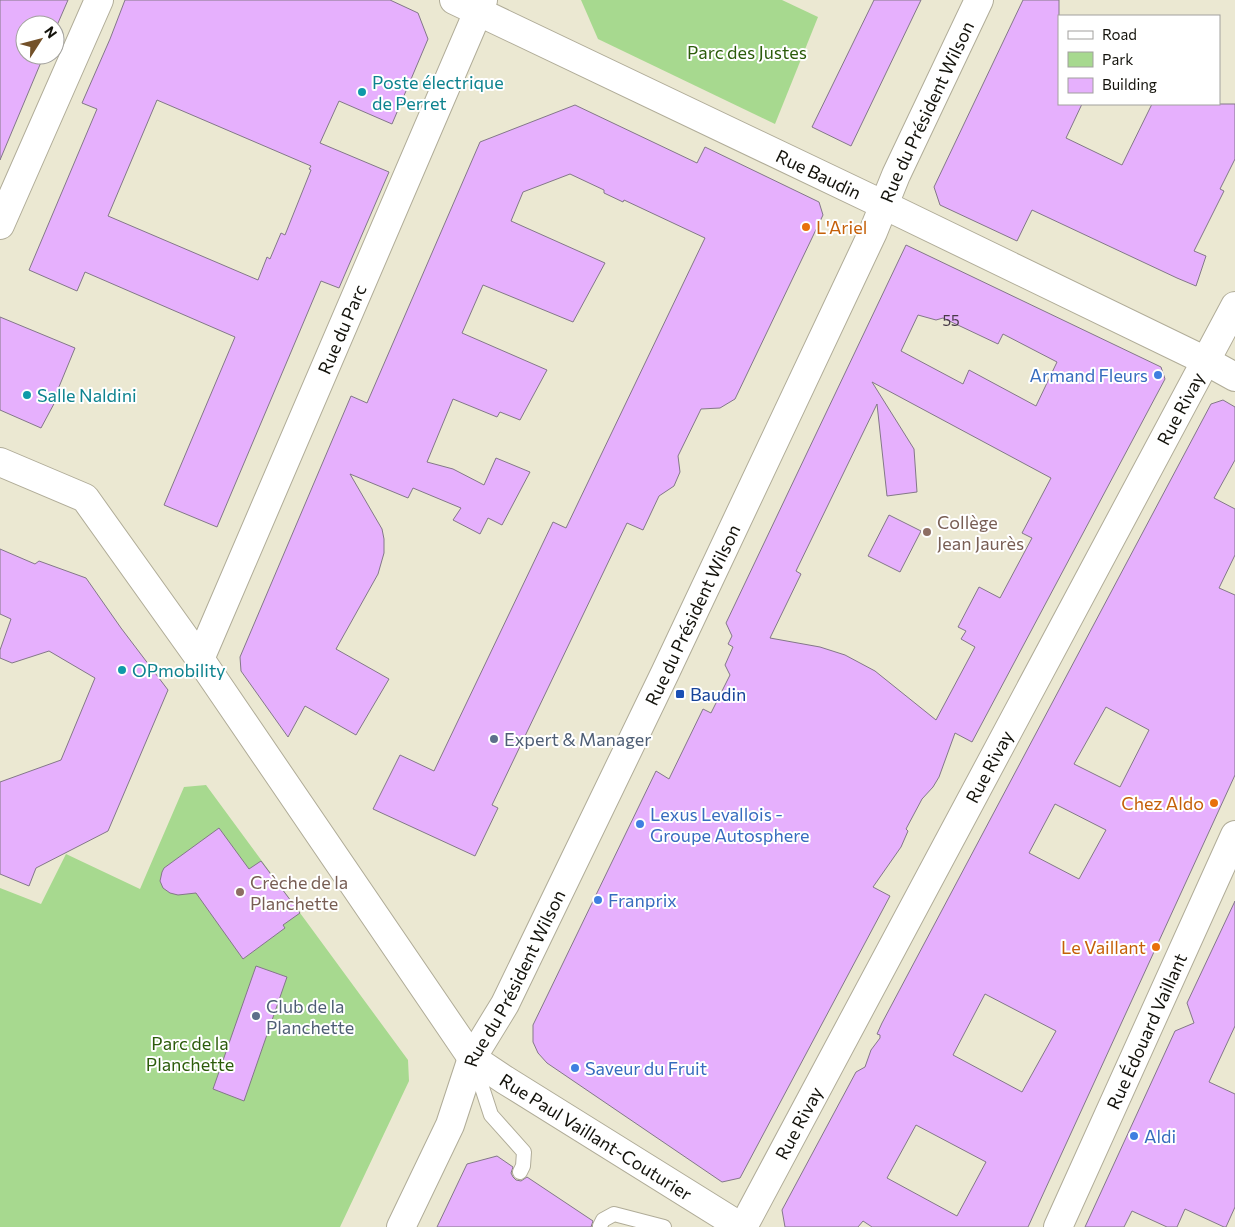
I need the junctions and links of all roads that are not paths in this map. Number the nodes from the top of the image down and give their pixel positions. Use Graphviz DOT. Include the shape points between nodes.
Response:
graph roads {
  1 [pos="99,0"];
  2 [pos="454,0"];
  3 [pos="979,0"];
  4 [pos="481,6"];
  5 [pos="884,205"];
  6 [pos="0,225"];
  7 [pos="1235,306"];
  8 [pos="1206,361"];
  9 [pos="1235,377"];
  10 [pos="0,462"];
  11 [pos="200,659"];
  12 [pos="1235,835"];
  13 [pos="472,1058"];
  14 [pos="520,1172"];
  15 [pos="600,1226"];
  16 [pos="401,1227"];
  17 [pos="664,1227"];
  18 [pos="742,1227"];
  19 [pos="1058,1227"];
  1 -- 6 [label="street"];
  2 -- 4 [label="street, Rue Baudin"];
  3 -- 5 [label="street, Rue du Président Wilson"];
  4 -- 5 [label="street, Rue Baudin"];
  4 -- 11 [label="street, Rue du Parc"];
  5 -- 8 [label="street, Rue Baudin"];
  5 -- 13 [label="street, Rue du Président Wilson" via="666,673 505,1004"];
  7 -- 8 [label="street, Rue Rivay"];
  8 -- 9 [label="street, Rue Baudin"];
  8 -- 18 [label="street, Rue Rivay"];
  10 -- 11 [label="street, Rue Paul Vaillant-Couturier" via="85,498"];
  11 -- 13 [label="street, Rue Paul Vaillant-Couturier"];
  12 -- 19 [label="street, Rue Édouard Vaillant"];
  13 -- 14 [label="lane" via="491,1114 524,1152"];
  13 -- 16 [label="street, Rue du Président Wilson" via="450,1125"];
  13 -- 18 [label="street, Rue Paul Vaillant-Couturier"];
  15 -- 17 [label="lane" via="603,1220 614,1214"];
}
